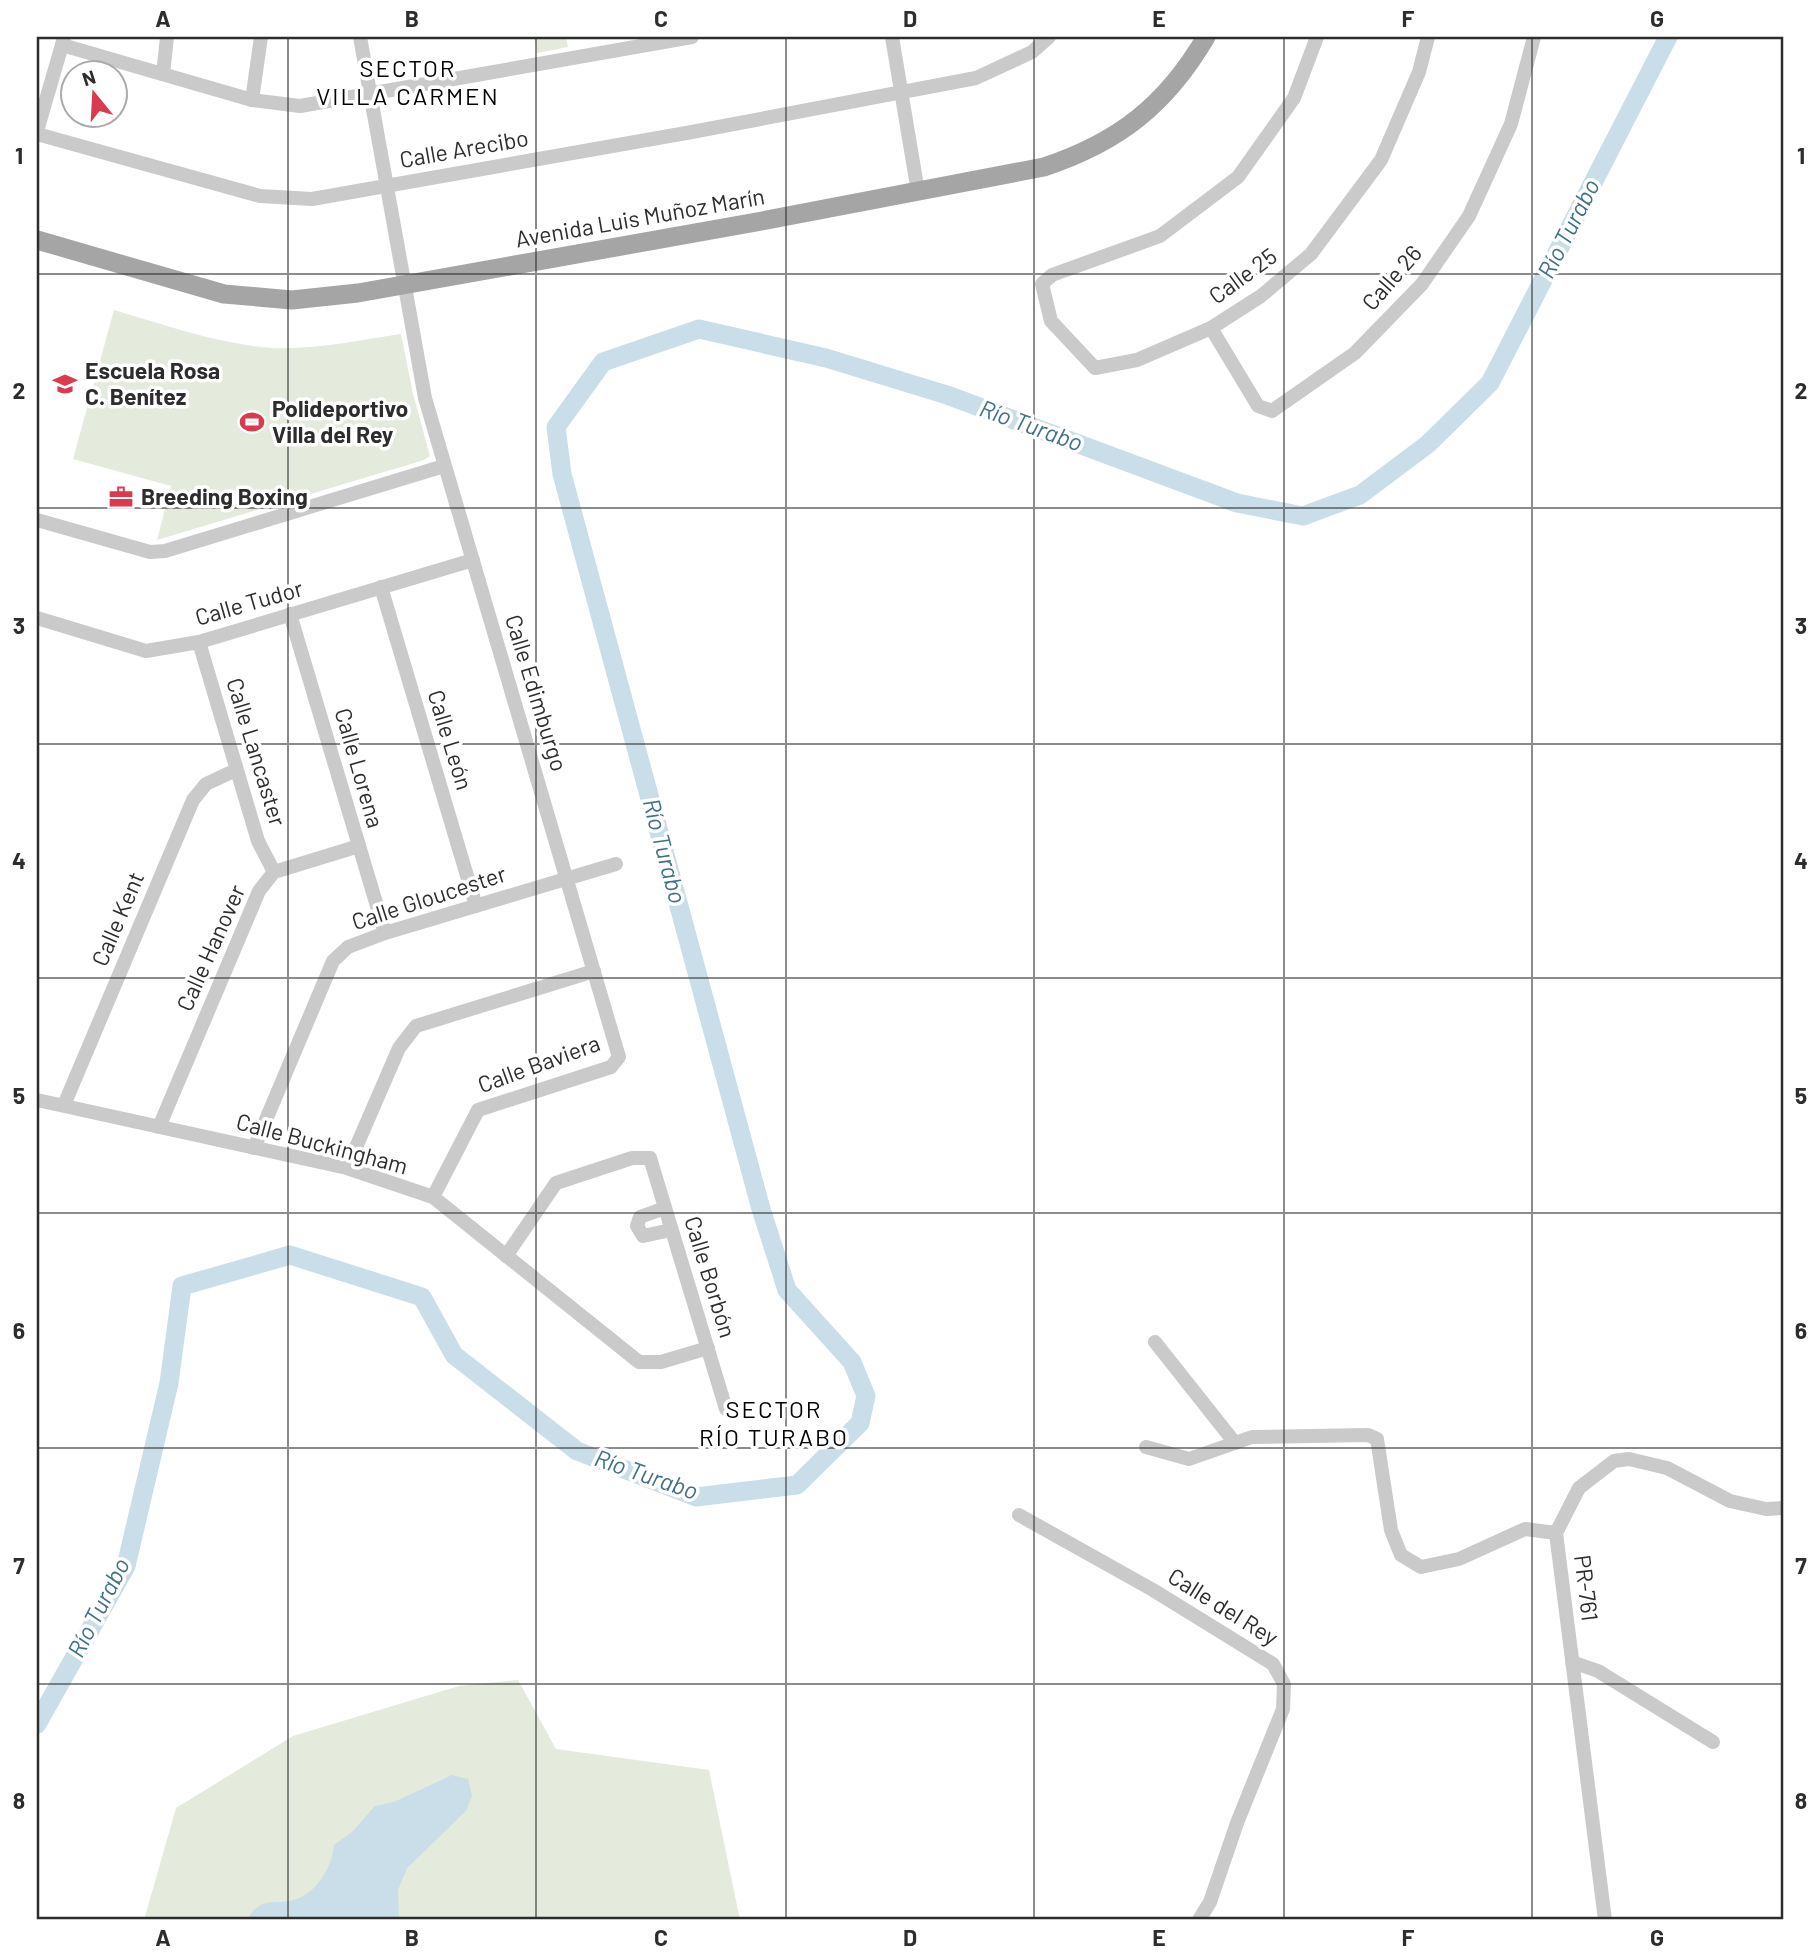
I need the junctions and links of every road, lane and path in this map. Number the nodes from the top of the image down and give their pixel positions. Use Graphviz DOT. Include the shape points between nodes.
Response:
graph roads {
  1 [pos="167,37"];
  2 [pos="261,37"];
  3 [pos="360,37"];
  4 [pos="692,37"];
  5 [pos="892,37"];
  6 [pos="1049,37"];
  7 [pos="1194,37"];
  8 [pos="1206,37"];
  9 [pos="1317,37"];
  10 [pos="1428,37"];
  11 [pos="1534,37"];
  12 [pos="64,41"];
  13 [pos="163,74"];
  14 [pos="902,92"];
  15 [pos="371,94"];
  16 [pos="252,100"];
  17 [pos="37,132"];
  18 [pos="387,186"];
  19 [pos="918,187"];
  20 [pos="37,229"];
  21 [pos="37,240"];
  22 [pos="405,280"];
  23 [pos="1211,328"];
  24 [pos="444,466"];
  25 [pos="37,520"];
  26 [pos="472,560"];
  27 [pos="381,587"];
  28 [pos="290,614"];
  29 [pos="37,618"];
  30 [pos="200,642"];
  31 [pos="236,770"];
  32 [pos="359,846"];
  33 [pos="616,864"];
  34 [pos="274,872"];
  35 [pos="567,879"];
  36 [pos="476,906"];
  37 [pos="385,933"];
  38 [pos="594,971"];
  39 [pos="618,1048"];
  40 [pos="37,1100"];
  41 [pos="64,1105"];
  42 [pos="159,1127"];
  43 [pos="254,1148"];
  44 [pos="347,1168"];
  45 [pos="433,1198"];
  46 [pos="665,1208"];
  47 [pos="671,1230"];
  48 [pos="506,1256"];
  49 [pos="1155,1342"];
  50 [pos="708,1348"];
  51 [pos="726,1409"];
  52 [pos="1235,1443"];
  53 [pos="1146,1447"];
  54 [pos="1783,1508"];
  55 [pos="1019,1515"];
  56 [pos="1556,1533"];
  57 [pos="1572,1662"];
  58 [pos="1713,1742"];
  59 [pos="1199,1920"];
  60 [pos="1605,1920"];
  1 -- 13 [label="street"];
  2 -- 16 [label="street"];
  3 -- 15 [label="street, Calle Edimburgo"];
  4 -- 15 [label="street"];
  5 -- 14 [label="street"];
  6 -- 14 [label="street, Calle Arecibo" via="1032,52 975,78"];
  7 -- 19 [label="main road, Avenida Luis Muñoz Marín" via="1149,95 1081,142"];
  8 -- 19 [label="main road, Avenida Luis Muñoz Marín" via="1157,104 1102,142 1044,167"];
  9 -- 23 [label="street, Calle 25" via="1294,98 1238,177 1160,236 1052,275 1042,284 1051,321 1095,368 1137,360"];
  10 -- 23 [label="street, Calle 25" via="1419,72 1381,160 1311,254 1261,296"];
  11 -- 23 [label="street, Calle 26" via="1511,124 1469,216 1422,284 1355,354 1272,411 1258,406"];
  12 -- 13 [label="street"];
  12 -- 17 [label="street"];
  13 -- 16 [label="street"];
  14 -- 18 [label="street, Calle Arecibo"];
  14 -- 19 [label="street"];
  15 -- 16 [label="street" via="300,107"];
  15 -- 18 [label="street, Calle Edimburgo"];
  17 -- 18 [label="street, Calle Arecibo" via="260,196 312,199"];
  18 -- 22 [label="street, Calle Edimburgo"];
  19 -- 22 [label="main road, Avenida Luis Muñoz Marín"];
  20 -- 22 [label="main road, Avenida Luis Muñoz Marín" via="246,287 314,288"];
  21 -- 22 [label="main road, Avenida Luis Muñoz Marín" via="240,296 321,298"];
  22 -- 24 [label="street, Calle Edimburgo" via="425,398"];
  24 -- 25 [label="street" via="165,551 149,552"];
  24 -- 26 [label="street, Calle Edimburgo"];
  26 -- 27 [label="street, Calle Tudor"];
  26 -- 35 [label="street, Calle Edimburgo"];
  27 -- 28 [label="street, Calle Tudor"];
  27 -- 36 [label="street, Calle León"];
  28 -- 30 [label="street, Calle Tudor"];
  28 -- 32 [label="street, Calle Lorena"];
  29 -- 30 [label="street, Calle Tudor" via="146,651"];
  30 -- 31 [label="street, Calle Lancaster"];
  31 -- 34 [label="street, Calle Lancaster" via="258,841"];
  31 -- 41 [label="street, Calle Kent" via="206,784 193,800"];
  32 -- 34 [label="street, Calle Hanover"];
  32 -- 37 [label="street, Calle Lorena"];
  33 -- 35 [label="street, Calle Gloucester"];
  34 -- 42 [label="street, Calle Hanover" via="259,891"];
  35 -- 36 [label="street, Calle Gloucester"];
  35 -- 38 [label="street, Calle Edimburgo"];
  36 -- 37 [label="street, Calle Gloucester"];
  37 -- 43 [label="street, Calle Gloucester" via="348,947 333,961"];
  38 -- 39 [label="street, Calle Edimburgo"];
  38 -- 44 [label="street" via="416,1026 399,1048"];
  39 -- 45 [label="street, Calle Baviera" via="619,1057 611,1067 478,1110"];
  40 -- 41 [label="street, Calle Buckingham"];
  41 -- 42 [label="street, Calle Buckingham"];
  42 -- 43 [label="street, Calle Buckingham"];
  43 -- 44 [label="street, Calle Buckingham"];
  44 -- 45 [label="street, Calle Buckingham"];
  45 -- 48 [label="street, Calle Buckingham"];
  46 -- 47 [label="street, Calle Borbón"];
  46 -- 47 [label="street" via="640,1217 637,1226 643,1236"];
  46 -- 48 [label="street, Calle Borbón" via="650,1158 632,1158 556,1183"];
  47 -- 50 [label="street, Calle Borbón"];
  48 -- 50 [label="street, Calle Buckingham" via="639,1362 661,1362"];
  49 -- 52 [label="street"];
  50 -- 51 [label="street, Calle Borbón"];
  52 -- 53 [label="street" via="1188,1459"];
  52 -- 56 [label="street" via="1252,1437 1368,1435 1377,1439 1391,1530 1401,1555 1421,1567 1458,1559 1525,1529"];
  54 -- 56 [label="street, PR-761 / PR-761" via="1730,1501 1667,1468 1629,1459 1614,1461 1579,1488"];
  55 -- 59 [label="street, Calle del Rey" via="1273,1664 1284,1684 1283,1709 1210,1902"];
  56 -- 57 [label="street, PR-761 / PR-761"];
  57 -- 58 [label="street" via="1598,1671"];
  57 -- 60 [label="street, PR-761 / PR-761"];
}
